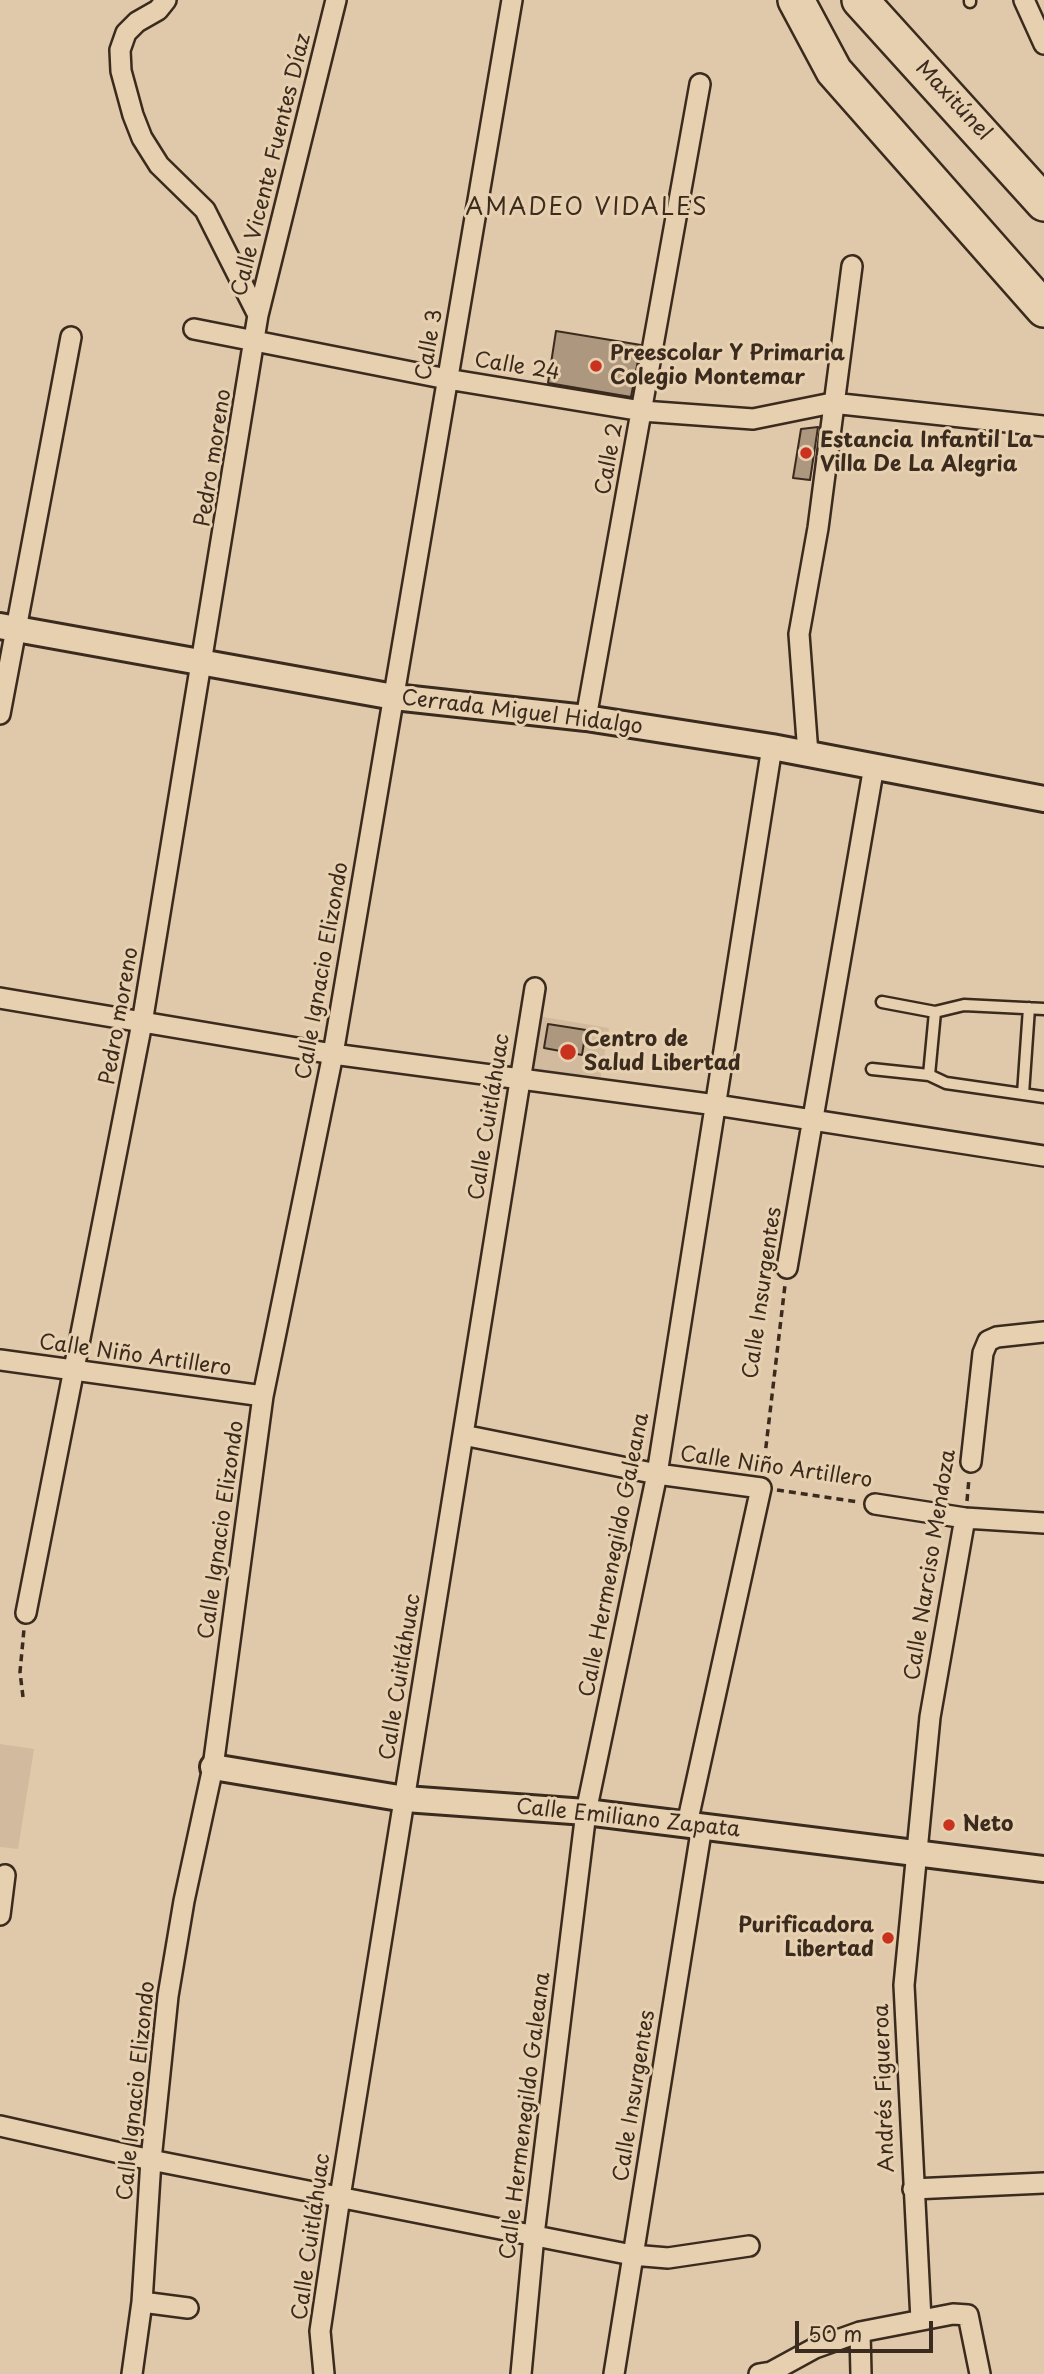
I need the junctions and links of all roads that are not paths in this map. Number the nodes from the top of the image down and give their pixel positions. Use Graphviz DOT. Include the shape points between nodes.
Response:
graph roads {
  1 [pos="166,0"];
  2 [pos="336,0"];
  3 [pos="512,0"];
  4 [pos="796,0"];
  5 [pos="860,0"];
  6 [pos="1024,0"];
  7 [pos="1044,44"];
  8 [pos="701,84"];
  9 [pos="1044,203"];
  10 [pos="852,266"];
  11 [pos="1042,309"];
  12 [pos="258,315"];
  13 [pos="194,329"];
  14 [pos="71,337"];
  15 [pos="255,342"];
  16 [pos="447,379"];
  17 [pos="832,403"];
  18 [pos="642,411"];
  19 [pos="1044,426"];
  20 [pos="7,627"];
  21 [pos="204,662"];
  22 [pos="394,697"];
  23 [pos="0,714"];
  24 [pos="586,718"];
  25 [pos="772,747"];
  26 [pos="808,754"];
  27 [pos="874,766"];
  28 [pos="1044,799"];
  29 [pos="535,988"];
  30 [pos="0,998"];
  31 [pos="881,1002"];
  32 [pos="1029,1009"];
  33 [pos="1044,1009"];
  34 [pos="935,1012"];
  35 [pos="142,1023"];
  36 [pos="333,1054"];
  37 [pos="872,1069"];
  38 [pos="929,1075"];
  39 [pos="519,1079"];
  40 [pos="1023,1094"];
  41 [pos="1044,1097"];
  42 [pos="716,1105"];
  43 [pos="811,1121"];
  44 [pos="1044,1156"];
  45 [pos="787,1268"];
  46 [pos="1044,1332"];
  47 [pos="0,1360"];
  48 [pos="76,1372"];
  49 [pos="263,1396"];
  50 [pos="463,1435"];
  51 [pos="971,1462"];
  52 [pos="657,1474"];
  53 [pos="761,1488"];
  54 [pos="875,1504"];
  55 [pos="965,1518"];
  56 [pos="1044,1523"];
  57 [pos="26,1613"];
  58 [pos="213,1767"];
  59 [pos="405,1799"];
  60 [pos="586,1812"];
  61 [pos="695,1825"];
  62 [pos="916,1854"];
  63 [pos="1044,1869"];
  64 [pos="5,1875"];
  65 [pos="0,1915"];
  66 [pos="0,2126"];
  67 [pos="151,2160"];
  68 [pos="1044,2183"];
  69 [pos="913,2189"];
  70 [pos="340,2197"];
  71 [pos="534,2235"];
  72 [pos="749,2246"];
  73 [pos="632,2255"];
  74 [pos="142,2302"];
  75 [pos="188,2308"];
  76 [pos="921,2320"];
  77 [pos="860,2332"];
  78 [pos="785,2370"];
  79 [pos="132,2374"];
  80 [pos="324,2374"];
  81 [pos="521,2374"];
  82 [pos="614,2374"];
  83 [pos="759,2374"];
  84 [pos="861,2374"];
  85 [pos="980,2374"];
  1 -- 12 [label="street" via="137,22 120,50 133,116 159,165 205,210"];
  2 -- 12 [label="street, Calle Vicente Fuentes Díaz"];
  3 -- 16 [label="street, Calle 3"];
  4 -- 11 [label="highway" via="834,71"];
  5 -- 9 [label="highway, Maxitúnel"];
  6 -- 7 [label="street"];
  8 -- 18 [label="street, Calle 2"];
  10 -- 17 [label="street"];
  12 -- 15 [label="street, Calle Vicente Fuentes Díaz"];
  13 -- 15 [label="street, Calle 24"];
  14 -- 20 [label="street"];
  15 -- 16 [label="street, Calle 24"];
  15 -- 21 [label="street, Pedro moreno"];
  16 -- 18 [label="street, Calle 24"];
  16 -- 22 [label="street, Calle 3"];
  17 -- 18 [label="street, Calle 24" via="752,419"];
  17 -- 19 [label="street, Calle 24"];
  17 -- 26 [label="street" via="818,528 799,634"];
  18 -- 24 [label="street, Calle 2"];
  20 -- 21 [label="street, Cerrada Miguel Hidalgo"];
  20 -- 23 [label="street"];
  21 -- 22 [label="street, Cerrada Miguel Hidalgo"];
  21 -- 35 [label="street, Pedro moreno"];
  22 -- 24 [label="street, Cerrada Miguel Hidalgo"];
  22 -- 36 [label="street, Calle Ignacio Elizondo"];
  24 -- 25 [label="street, Cerrada Miguel Hidalgo"];
  25 -- 26 [label="street, Cerrada Miguel Hidalgo"];
  25 -- 42 [label="street, Calle Hermenegildo Galeana"];
  26 -- 27 [label="street, Cerrada Miguel Hidalgo"];
  27 -- 28 [label="street, Cerrada Miguel Hidalgo"];
  27 -- 43 [label="street, Calle Insurgentes"];
  29 -- 39 [label="street, Calle Cuitláhuac"];
  30 -- 35 [label="street"];
  31 -- 34 [label="lane"];
  32 -- 33 [label="lane"];
  32 -- 34 [label="lane" via="964,1005"];
  32 -- 40 [label="lane"];
  34 -- 38 [label="lane"];
  35 -- 36 [label="street"];
  35 -- 48 [label="street, Pedro moreno"];
  36 -- 39 [label="street"];
  36 -- 49 [label="street, Calle Ignacio Elizondo"];
  37 -- 38 [label="lane"];
  38 -- 40 [label="lane" via="946,1083"];
  39 -- 42 [label="street"];
  39 -- 50 [label="street, Calle Cuitláhuac"];
  40 -- 41 [label="lane"];
  42 -- 43 [label="street"];
  42 -- 52 [label="street, Calle Hermenegildo Galeana"];
  43 -- 44 [label="street"];
  43 -- 45 [label="street, Calle Insurgentes"];
  46 -- 51 [label="street, Calle Narciso Mendoza" via="988,1341"];
  47 -- 48 [label="street, Calle Niño Artillero"];
  48 -- 49 [label="street, Calle Niño Artillero"];
  48 -- 57 [label="street, Pedro moreno"];
  49 -- 58 [label="street, Calle Ignacio Elizondo"];
  50 -- 52 [label="street, Calle Niño Artillero"];
  50 -- 59 [label="street, Calle Cuitláhuac"];
  52 -- 53 [label="street, Calle Niño Artillero"];
  52 -- 60 [label="street, Calle Hermenegildo Galeana"];
  53 -- 61 [label="street, Calle Insurgentes"];
  54 -- 55 [label="street, Calle Niño Artillero"];
  55 -- 56 [label="street, Calle Niño Artillero"];
  55 -- 62 [label="street, Calle Narciso Mendoza" via="930,1717"];
  58 -- 59 [label="street, Calle Emiliano Zapata"];
  58 -- 67 [label="street, Calle Ignacio Elizondo" via="168,1996"];
  59 -- 60 [label="street, Calle Emiliano Zapata"];
  59 -- 70 [label="street, Calle Cuitláhuac"];
  60 -- 61 [label="street, Calle Emiliano Zapata"];
  60 -- 71 [label="street, Calle Hermenegildo Galeana"];
  61 -- 62 [label="street, Calle Emiliano Zapata"];
  61 -- 73 [label="street, Calle Insurgentes"];
  62 -- 63 [label="street, Calle Emiliano Zapata"];
  62 -- 69 [label="street, Andrés Figueroa" via="904,1985"];
  64 -- 65 [label="street"];
  66 -- 67 [label="street"];
  67 -- 70 [label="street"];
  67 -- 74 [label="street, Calle Ignacio Elizondo"];
  68 -- 69 [label="street"];
  69 -- 76 [label="street, Andrés Figueroa"];
  70 -- 71 [label="street"];
  70 -- 80 [label="street, Calle Cuitláhuac" via="320,2330"];
  71 -- 73 [label="street"];
  71 -- 81 [label="street, Calle Hermenegildo Galeana"];
  72 -- 73 [label="street" via="668,2258"];
  73 -- 82 [label="street, Calle Insurgentes"];
  74 -- 75 [label="street"];
  74 -- 79 [label="street, Calle Ignacio Elizondo"];
  76 -- 77 [label="street"];
  76 -- 85 [label="street" via="968,2315"];
  77 -- 78 [label="street" via="816,2348"];
  77 -- 84 [label="street"];
  78 -- 83 [label="street"];
}
